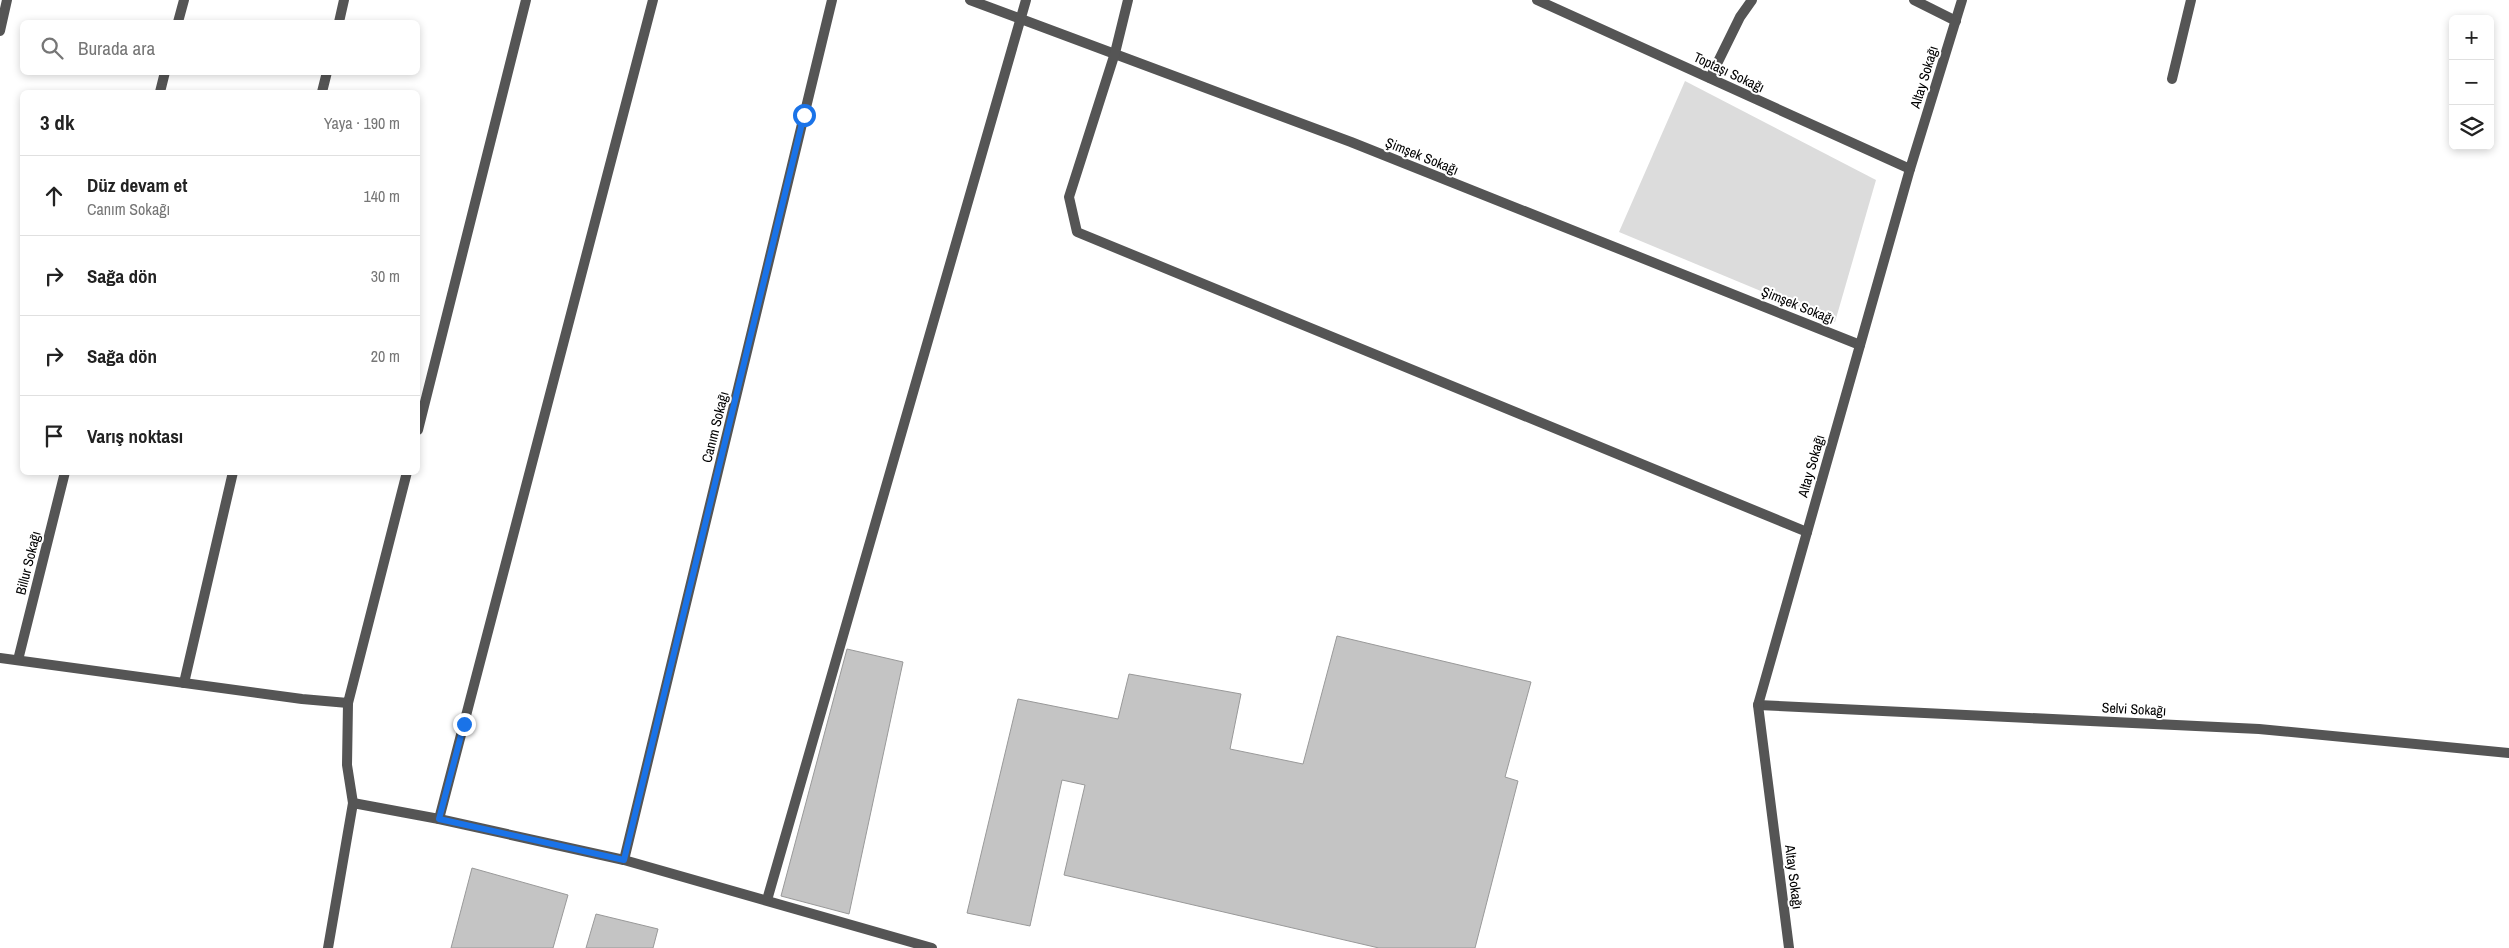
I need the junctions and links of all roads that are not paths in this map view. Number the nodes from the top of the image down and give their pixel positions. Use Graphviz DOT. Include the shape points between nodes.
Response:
graph roads {
  1 [pos="7,0"];
  2 [pos="184,0"];
  3 [pos="344,0"];
  4 [pos="526,0"];
  5 [pos="653,0"];
  6 [pos="832,0"];
  7 [pos="970,0"];
  8 [pos="1026,0"];
  9 [pos="1128,0"];
  10 [pos="1537,0"];
  11 [pos="1752,0"];
  12 [pos="1914,0"];
  13 [pos="1962,0"];
  14 [pos="2191,0"];
  15 [pos="1022,18"];
  16 [pos="179,20"];
  17 [pos="339,20"];
  18 [pos="1956,21"];
  19 [pos="0,31"];
  20 [pos="1115,53"];
  21 [pos="165,75"];
  22 [pos="326,75"];
  23 [pos="1710,78"];
  24 [pos="2172,79"];
  25 [pos="161,90"];
  26 [pos="322,90"];
  27 [pos="1910,169"];
  28 [pos="1860,345"];
  29 [pos="420,422"];
  30 [pos="64,475"];
  31 [pos="233,475"];
  32 [pos="406,475"];
  33 [pos="1807,532"];
  34 [pos="0,658"];
  35 [pos="18,660"];
  36 [pos="184,683"];
  37 [pos="348,703"];
  38 [pos="1758,705"];
  39 [pos="2509,753"];
  40 [pos="353,803"];
  41 [pos="439,819"];
  42 [pos="624,860"];
  43 [pos="767,900"];
  44 [pos="328,948"];
  45 [pos="932,948"];
  46 [pos="1789,948"];
  1 -- 19 [label="street"];
  2 -- 16 [label="street"];
  3 -- 17 [label="street"];
  4 -- 29 [label="street"];
  5 -- 41 [label="street"];
  6 -- 42 [label="street, Canım Sokağı"];
  7 -- 15 [label="street, Şimşek Sokağı"];
  8 -- 15 [label="street"];
  9 -- 20 [label="street"];
  10 -- 23 [label="street, Toptaşı Sokağı"];
  11 -- 23 [label="street" via="1740,17"];
  12 -- 18 [label="street"];
  13 -- 18 [label="street, Altay Sokağı"];
  14 -- 24 [label="street"];
  15 -- 20 [label="street, Şimşek Sokağı"];
  15 -- 43 [label="street"];
  18 -- 27 [label="street, Altay Sokağı"];
  20 -- 28 [label="street, Şimşek Sokağı" via="1360,146"];
  20 -- 33 [label="street" via="1068,197 1077,232"];
  21 -- 25 [label="street"];
  22 -- 26 [label="street"];
  23 -- 27 [label="street, Toptaşı Sokağı"];
  27 -- 28 [label="street, Altay Sokağı"];
  28 -- 33 [label="street, Altay Sokağı"];
  30 -- 35 [label="street, Billur Sokağı"];
  31 -- 36 [label="street"];
  32 -- 37 [label="street"];
  33 -- 38 [label="street, Altay Sokağı"];
  34 -- 35 [label="street"];
  35 -- 36 [label="street"];
  36 -- 37 [label="street"];
  37 -- 40 [label="street" via="347,765"];
  38 -- 39 [label="street, Selvi Sokağı" via="2259,729"];
  38 -- 46 [label="street, Altay Sokağı"];
  40 -- 41 [label="street"];
  40 -- 44 [label="street"];
  41 -- 42 [label="street"];
  42 -- 43 [label="street"];
  43 -- 45 [label="street"];
}
